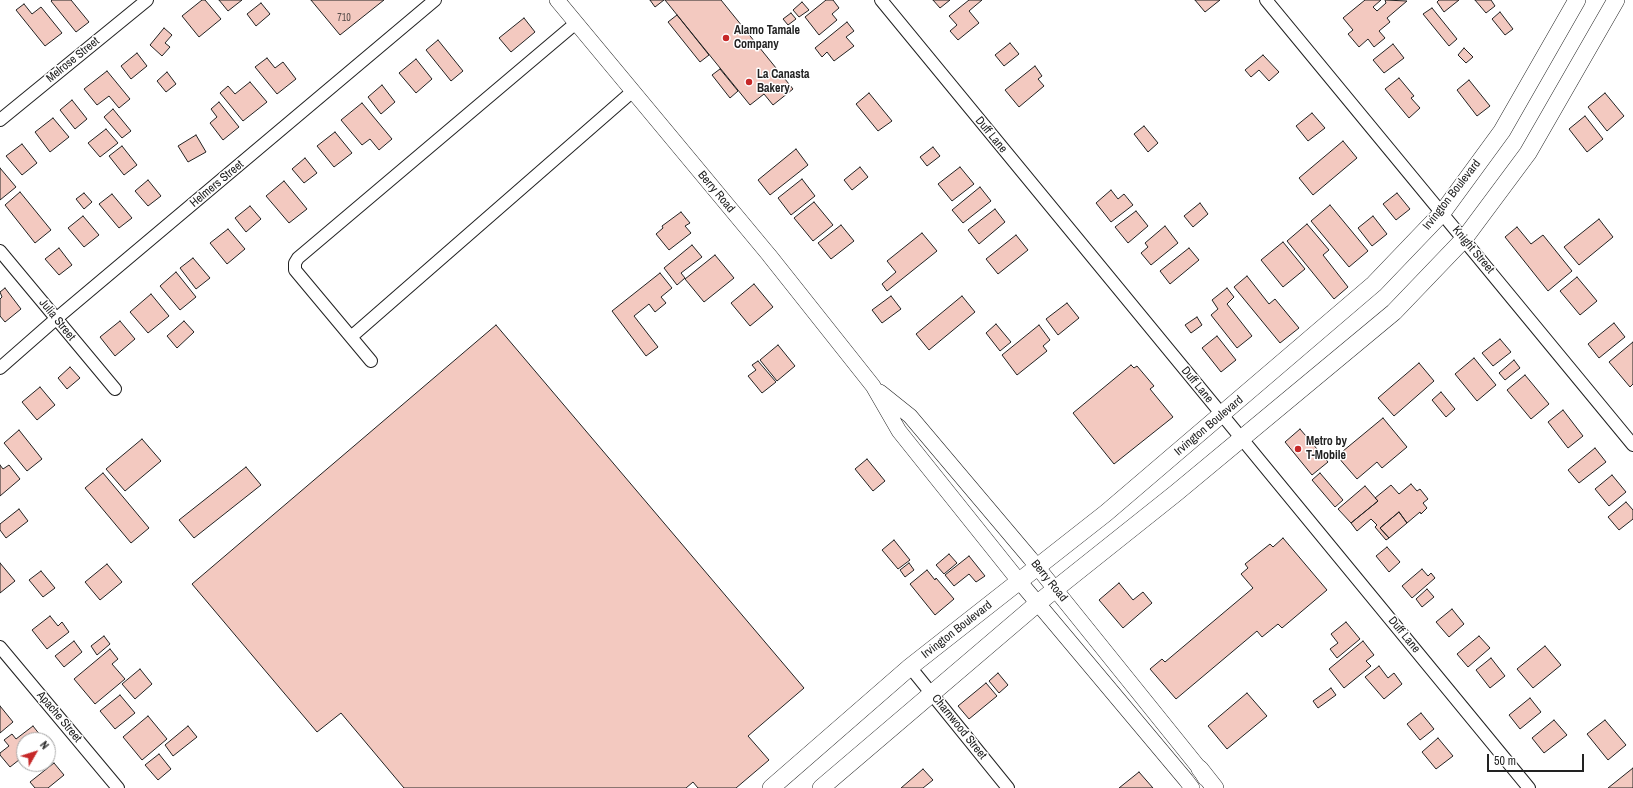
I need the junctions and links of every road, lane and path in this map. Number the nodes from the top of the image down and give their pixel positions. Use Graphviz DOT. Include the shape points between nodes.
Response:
graph roads {
  1 [pos="147,0"];
  2 [pos="435,0"];
  3 [pos="557,0"];
  4 [pos="881,0"];
  5 [pos="1266,0"];
  6 [pos="1577,0"];
  7 [pos="1616,0"];
  8 [pos="576,23"];
  9 [pos="633,91"];
  10 [pos="0,120"];
  11 [pos="1442,213"];
  12 [pos="1464,239"];
  13 [pos="0,251"];
  14 [pos="57,318"];
  15 [pos="351,337"];
  16 [pos="371,361"];
  17 [pos="0,368"];
  18 [pos="873,386"];
  19 [pos="115,389"];
  20 [pos="1222,415"];
  21 [pos="1242,439"];
  22 [pos="1633,445"];
  23 [pos="1038,567"];
  24 [pos="1019,581"];
  25 [pos="1056,589"];
  26 [pos="1038,603"];
  27 [pos="0,647"];
  28 [pos="910,667"];
  29 [pos="932,693"];
  30 [pos="1200,769"];
  31 [pos="118,788"];
  32 [pos="771,788"];
  33 [pos="821,788"];
  34 [pos="1008,788"];
  35 [pos="1192,788"];
  36 [pos="1210,788"];
  37 [pos="1215,788"];
  38 [pos="1529,788"];
  1 -- 10 [label="street, Melrose Street"];
  2 -- 14 [label="street, Helmers Street"];
  3 -- 8 [label="street, Berry Road"];
  4 -- 20 [label="street, Duff Lane"];
  5 -- 11 [label="street, Knight Street"];
  6 -- 11 [label="main road, Irvington Boulevard" via="1502,131"];
  7 -- 12 [label="main road" via="1528,153"];
  8 -- 9 [label="street, Berry Road"];
  8 -- 15 [label="street" via="298,258 295,270"];
  9 -- 15 [label="street"];
  9 -- 18 [label="street, Berry Road"];
  11 -- 12 [label="street, Knight Street"];
  11 -- 20 [label="main road, Irvington Boulevard" via="1374,284"];
  12 -- 21 [label="main road" via="1394,312"];
  12 -- 22 [label="street, Knight Street"];
  13 -- 14 [label="street, Julia Street"];
  14 -- 17 [label="street, Helmers Street"];
  14 -- 19 [label="street, Julia Street"];
  15 -- 16 [label="street"];
  18 -- 23 [label="street, Berry Road" via="910,416"];
  18 -- 24 [label="street, Berry Road" via="899,431"];
  20 -- 21 [label="street, Duff Lane"];
  20 -- 23 [label="main road, Irvington Boulevard"];
  21 -- 25 [label="main road"];
  21 -- 38 [label="street, Duff Lane"];
  23 -- 24 [label="main road, Irvington Boulevard"];
  23 -- 25 [label="street, Berry Road"];
  24 -- 26 [label="street, Berry Road"];
  24 -- 28 [label="main road, Irvington Boulevard"];
  25 -- 26 [label="main road"];
  25 -- 30 [label="street, Berry Road"];
  26 -- 29 [label="main road"];
  26 -- 35 [label="street, Berry Road"];
  27 -- 31 [label="street, Apache Street"];
  28 -- 29 [label="street, Charnwood Street"];
  28 -- 32 [label="main road, Irvington Boulevard"];
  29 -- 33 [label="main road"];
  29 -- 34 [label="street, Charnwood Street"];
  30 -- 36 [label="street, Berry Road"];
  30 -- 37 [label="main road"];
}
